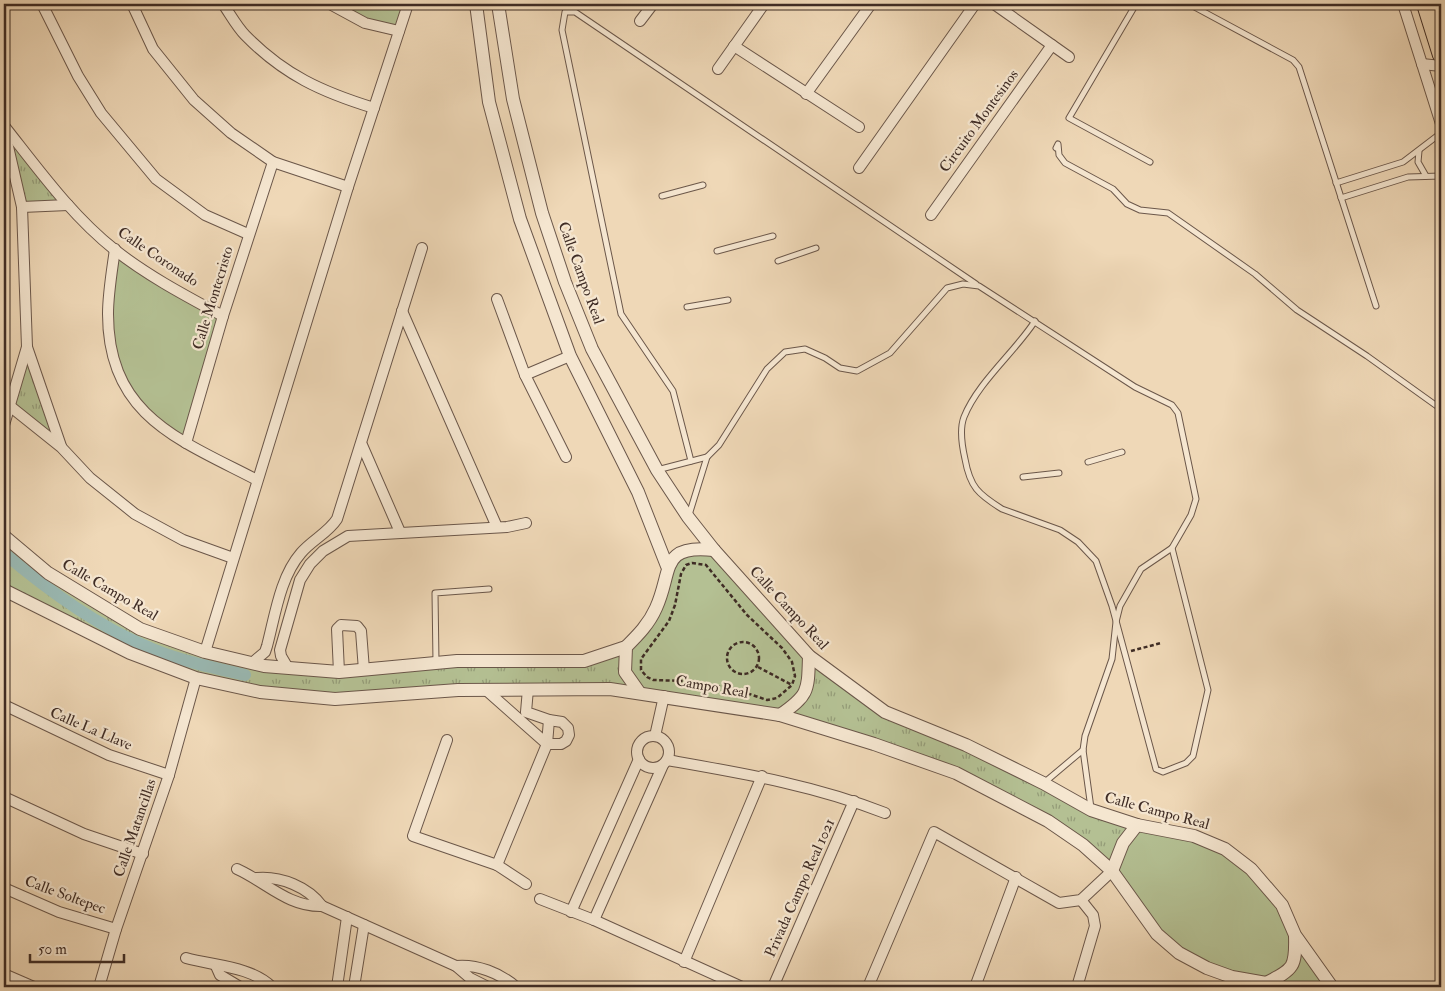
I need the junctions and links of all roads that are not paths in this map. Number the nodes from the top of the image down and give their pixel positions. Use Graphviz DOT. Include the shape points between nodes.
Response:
graph roads {
  1 [pos="42,4"];
  2 [pos="132,4"];
  3 [pos="223,4"];
  4 [pos="330,4"];
  5 [pos="408,4"];
  6 [pos="476,4"];
  7 [pos="498,4"];
  8 [pos="653,4"];
  9 [pos="764,4"];
  10 [pos="871,4"];
  11 [pos="975,4"];
  12 [pos="994,4"];
  13 [pos="1136,4"];
  14 [pos="1189,4"];
  15 [pos="1403,4"];
  16 [pos="1425,4"];
  17 [pos="640,21"];
  18 [pos="399,31"];
  19 [pos="1052,45"];
  20 [pos="734,46"];
  21 [pos="1441,55"];
  22 [pos="1069,57"];
  23 [pos="1422,64"];
  24 [pos="1441,66"];
  25 [pos="718,69"];
  26 [pos="806,94"];
  27 [pos="374,108"];
  28 [pos="1441,124"];
  29 [pos="4,125"];
  30 [pos="860,127"];
  31 [pos="4,129"];
  32 [pos="1441,134"];
  33 [pos="1056,148"];
  34 [pos="1419,151"];
  35 [pos="273,162"];
  36 [pos="1150,162"];
  37 [pos="859,168"];
  38 [pos="1426,176"];
  39 [pos="1441,176"];
  40 [pos="1336,183"];
  41 [pos="703,185"];
  42 [pos="348,187"];
  43 [pos="662,196"];
  44 [pos="1340,198"];
  45 [pos="68,206"];
  46 [pos="22,207"];
  47 [pos="931,215"];
  48 [pos="248,234"];
  49 [pos="773,236"];
  50 [pos="422,248"];
  51 [pos="816,248"];
  52 [pos="115,249"];
  53 [pos="717,251"];
  54 [pos="778,261"];
  55 [pos="978,286"];
  56 [pos="497,299"];
  57 [pos="728,300"];
  58 [pos="1376,306"];
  59 [pos="687,307"];
  60 [pos="402,311"];
  61 [pos="223,316"];
  62 [pos="1035,321"];
  63 [pos="27,347"];
  64 [pos="570,356"];
  65 [pos="525,376"];
  66 [pos="10,407"];
  67 [pos="1441,409"];
  68 [pos="4,425"];
  69 [pos="186,443"];
  70 [pos="362,445"];
  71 [pos="61,446"];
  72 [pos="1122,452"];
  73 [pos="566,457"];
  74 [pos="707,457"];
  75 [pos="691,461"];
  76 [pos="1088,462"];
  77 [pos="657,470"];
  78 [pos="1059,473"];
  79 [pos="1024,478"];
  80 [pos="258,480"];
  81 [pos="688,517"];
  82 [pos="337,519"];
  83 [pos="526,523"];
  84 [pos="496,527"];
  85 [pos="400,532"];
  86 [pos="4,536"];
  87 [pos="348,536"];
  88 [pos="1172,548"];
  89 [pos="714,550"];
  90 [pos="233,558"];
  91 [pos="667,566"];
  92 [pos="284,585"];
  93 [pos="490,589"];
  94 [pos="4,590"];
  95 [pos="298,590"];
  96 [pos="276,610"];
  97 [pos="289,614"];
  98 [pos="1116,622"];
  99 [pos="626,647"];
  100 [pos="205,652"];
  101 [pos="809,656"];
  102 [pos="252,663"];
  103 [pos="436,663"];
  104 [pos="288,668"];
  105 [pos="364,670"];
  106 [pos="339,672"];
  107 [pos="196,678"];
  108 [pos="528,689"];
  109 [pos="486,690"];
  110 [pos="639,692"];
  111 [pos="664,696"];
  112 [pos="4,706"];
  113 [pos="526,712"];
  114 [pos="780,715"];
  115 [pos="549,720"];
  116 [pos="522,722"];
  117 [pos="655,736"];
  118 [pos="447,740"];
  119 [pos="548,744"];
  120 [pos="1083,750"];
  121 [pos="639,759"];
  122 [pos="665,762"];
  123 [pos="169,775"];
  124 [pos="762,776"];
  125 [pos="1043,783"];
  126 [pos="4,797"];
  127 [pos="854,801"];
  128 [pos="1091,810"];
  129 [pos="884,813"];
  130 [pos="1137,825"];
  131 [pos="143,854"];
  132 [pos="497,865"];
  133 [pos="237,869"];
  134 [pos="1112,870"];
  135 [pos="1016,877"];
  136 [pos="257,878"];
  137 [pos="526,884"];
  138 [pos="4,888"];
  139 [pos="540,899"];
  140 [pos="1081,900"];
  141 [pos="322,906"];
  142 [pos="571,912"];
  143 [pos="347,918"];
  144 [pos="594,920"];
  145 [pos="364,925"];
  146 [pos="116,929"];
  147 [pos="1295,935"];
  148 [pos="186,958"];
  149 [pos="684,962"];
  150 [pos="216,966"];
  151 [pos="456,966"];
  152 [pos="4,974"];
  153 [pos="1269,985"];
  154 [pos="34,987"];
  155 [pos="99,987"];
  156 [pos="240,987"];
  157 [pos="272,987"];
  158 [pos="337,987"];
  159 [pos="354,987"];
  160 [pos="488,987"];
  161 [pos="516,987"];
  162 [pos="742,987"];
  163 [pos="773,987"];
  164 [pos="868,987"];
  165 [pos="975,987"];
  166 [pos="1077,987"];
  167 [pos="1332,987"];
  1 -- 48 [label="street" via="78,76 102,113 156,179 205,215"];
  2 -- 35 [label="street" via="153,49 194,100 231,133"];
  3 -- 27 [label="street" via="244,34 280,67 331,94"];
  4 -- 18 [label="street" via="365,23"];
  5 -- 18 [label="street"];
  6 -- 64 [label="street" via="489,102 520,218"];
  7 -- 77 [label="street, Calle Campo Real" via="513,99 542,213 565,282 592,349"];
  8 -- 17 [label="street"];
  9 -- 20 [label="street"];
  10 -- 26 [label="street"];
  11 -- 37 [label="street"];
  12 -- 19 [label="street"];
  13 -- 36 [label="lane" via="1069,118"];
  14 -- 40 [label="lane" via="1293,60"];
  15 -- 23 [label="street"];
  16 -- 21 [label="highway"];
  18 -- 27 [label="street"];
  19 -- 22 [label="street"];
  19 -- 47 [label="street, Circuito Montesinos"];
  20 -- 25 [label="street"];
  20 -- 26 [label="street"];
  23 -- 24 [label="street"];
  23 -- 28 [label="street"];
  26 -- 30 [label="street"];
  27 -- 42 [label="street"];
  29 -- 45 [label="street, Calle Coronado"];
  31 -- 46 [label="street"];
  32 -- 34 [label="lane"];
  33 -- 67 [label="lane" via="1058,144 1065,164 1113,189 1127,204 1140,210 1168,213 1255,274 1297,310"];
  34 -- 38 [label="lane" via="1418,162"];
  34 -- 40 [label="lane" via="1402,162"];
  35 -- 42 [label="street"];
  35 -- 48 [label="street, Calle Montecristo"];
  38 -- 39 [label="lane"];
  38 -- 44 [label="lane" via="1408,177"];
  40 -- 44 [label="lane"];
  41 -- 43 [label="lane"];
  42 -- 80 [label="street"];
  44 -- 58 [label="lane"];
  45 -- 46 [label="street"];
  45 -- 52 [label="street, Calle Coronado"];
  46 -- 63 [label="street"];
  48 -- 61 [label="street, Calle Montecristo"];
  49 -- 53 [label="lane"];
  50 -- 60 [label="street"];
  51 -- 54 [label="lane"];
  52 -- 61 [label="street, Calle Coronado" via="168,286"];
  52 -- 69 [label="street" via="108,313 110,346 121,377 133,400 152,422"];
  55 -- 62 [label="lane"];
  55 -- 74 [label="lane" via="963,284 948,288 890,353 857,371 840,368 805,349 785,352 767,369 719,445"];
  55 -- 75 [label="lane" via="575,12 565,12 562,30 621,314 673,391"];
  56 -- 65 [label="street"];
  57 -- 59 [label="lane"];
  60 -- 70 [label="street"];
  60 -- 84 [label="street"];
  61 -- 69 [label="street, Calle Montecristo"];
  62 -- 88 [label="lane" via="1135,387 1176,408 1196,499 1191,515"];
  62 -- 98 [label="lane" via="1026,336 996,368 964,417 962,445 968,476 979,494 1002,509 1060,530 1078,542 1096,561"];
  63 -- 66 [label="street"];
  63 -- 71 [label="street"];
  64 -- 65 [label="street"];
  64 -- 91 [label="street" via="638,492"];
  65 -- 73 [label="street"];
  66 -- 68 [label="street"];
  66 -- 71 [label="street"];
  69 -- 80 [label="street"];
  70 -- 82 [label="street"];
  70 -- 85 [label="street"];
  71 -- 90 [label="street" via="90,478 136,514 183,540"];
  72 -- 76 [label="lane"];
  74 -- 75 [label="lane"];
  74 -- 81 [label="lane"];
  75 -- 77 [label="lane"];
  77 -- 81 [label="street, Calle Campo Real"];
  78 -- 79 [label="lane"];
  80 -- 90 [label="street"];
  81 -- 89 [label="street, Calle Campo Real"];
  82 -- 87 [label="street"];
  82 -- 92 [label="street" via="300,554"];
  83 -- 84 [label="street"];
  84 -- 85 [label="street"];
  85 -- 87 [label="street"];
  86 -- 100 [label="street, Calle Campo Real" via="48,574 140,629"];
  87 -- 95 [label="street" via="323,551 310,564"];
  88 -- 98 [label="lane" via="1141,569 1120,606"];
  88 -- 98 [label="lane" via="1208,690 1193,756 1186,763 1163,772 1156,769"];
  89 -- 91 [label="street" via="694,548 681,552"];
  89 -- 101 [label="street, Calle Campo Real"];
  90 -- 100 [label="street"];
  91 -- 99 [label="street" via="664,588 656,609 645,628"];
  92 -- 95 [label="street"];
  92 -- 96 [label="street"];
  93 -- 103 [label="lane" via="435,593"];
  94 -- 107 [label="street" via="130,653"];
  95 -- 97 [label="street"];
  96 -- 97 [label="street"];
  96 -- 102 [label="street" via="265,652"];
  97 -- 104 [label="street" via="280,650"];
  98 -- 120 [label="lane" via="1112,659 1087,724"];
  99 -- 103 [label="street, Calle Campo Real" via="584,660"];
  99 -- 110 [label="street" via="625,672"];
  100 -- 102 [label="street, Calle Campo Real"];
  101 -- 114 [label="street" via="806,692 799,702"];
  101 -- 125 [label="street, Calle Campo Real" via="885,712 966,745"];
  102 -- 104 [label="street, Calle Campo Real"];
  103 -- 105 [label="street, Calle Campo Real"];
  104 -- 106 [label="street, Calle Campo Real"];
  105 -- 106 [label="street, Calle Campo Real"];
  105 -- 106 [label="street" via="361,630 357,626 340,625 337,629"];
  107 -- 109 [label="street" via="260,692 335,699"];
  107 -- 123 [label="street, Calle Matancillas"];
  108 -- 109 [label="street"];
  108 -- 110 [label="street"];
  108 -- 113 [label="street"];
  109 -- 116 [label="street"];
  110 -- 111 [label="street, Campo Real"];
  111 -- 114 [label="street, Campo Real"];
  111 -- 117 [label="street"];
  112 -- 123 [label="street, Calle La Llave" via="110,755"];
  113 -- 115 [label="street"];
  113 -- 116 [label="street"];
  114 -- 134 [label="street" via="956,773 1048,821 1083,844"];
  115 -- 119 [label="street"];
  115 -- 119 [label="street" via="562,722 569,735 561,744"];
  116 -- 119 [label="street"];
  117 -- 121 [label="street" via="648,736 639,743"];
  117 -- 122 [label="street" via="667,744 669,755"];
  118 -- 132 [label="street" via="413,836"];
  119 -- 132 [label="street"];
  120 -- 125 [label="lane"];
  120 -- 128 [label="lane"];
  121 -- 122 [label="street" via="647,767 658,767"];
  121 -- 142 [label="street"];
  122 -- 124 [label="street"];
  122 -- 144 [label="street"];
  123 -- 131 [label="street, Calle Matancillas"];
  124 -- 127 [label="street"];
  124 -- 149 [label="street"];
  125 -- 128 [label="street, Calle Campo Real"];
  126 -- 131 [label="street" via="84,834"];
  127 -- 129 [label="street"];
  127 -- 163 [label="street, Privada Campo Real 1021"];
  128 -- 130 [label="street, Calle Campo Real"];
  130 -- 134 [label="street" via="1123,843"];
  130 -- 147 [label="street, Calle Campo Real" via="1194,836 1225,849 1251,869 1282,905"];
  131 -- 146 [label="street, Calle Matancillas"];
  132 -- 137 [label="street"];
  133 -- 136 [label="street"];
  134 -- 140 [label="street"];
  134 -- 153 [label="street" via="1156,934 1179,953 1232,977"];
  135 -- 140 [label="street" via="1060,903"];
  135 -- 164 [label="street" via="934,832"];
  135 -- 165 [label="street"];
  136 -- 141 [label="street" via="286,898 313,907"];
  136 -- 141 [label="street" via="276,878 292,884 308,892"];
  138 -- 146 [label="street, Calle Soltepec" via="59,912"];
  139 -- 142 [label="street"];
  140 -- 166 [label="street" via="1092,915 1095,926"];
  141 -- 143 [label="street"];
  142 -- 144 [label="street"];
  143 -- 145 [label="street"];
  143 -- 158 [label="street"];
  144 -- 149 [label="street"];
  145 -- 151 [label="street"];
  145 -- 159 [label="street"];
  146 -- 155 [label="street, Calle Matancillas"];
  147 -- 153 [label="street" via="1296,960 1291,969"];
  147 -- 167 [label="street, Calle Campo Real"];
  148 -- 150 [label="street"];
  149 -- 162 [label="street"];
  150 -- 156 [label="street" via="220,974"];
  150 -- 157 [label="street" via="251,974"];
  151 -- 160 [label="street"];
  151 -- 161 [label="street" via="475,966"];
  152 -- 154 [label="street"];
}
